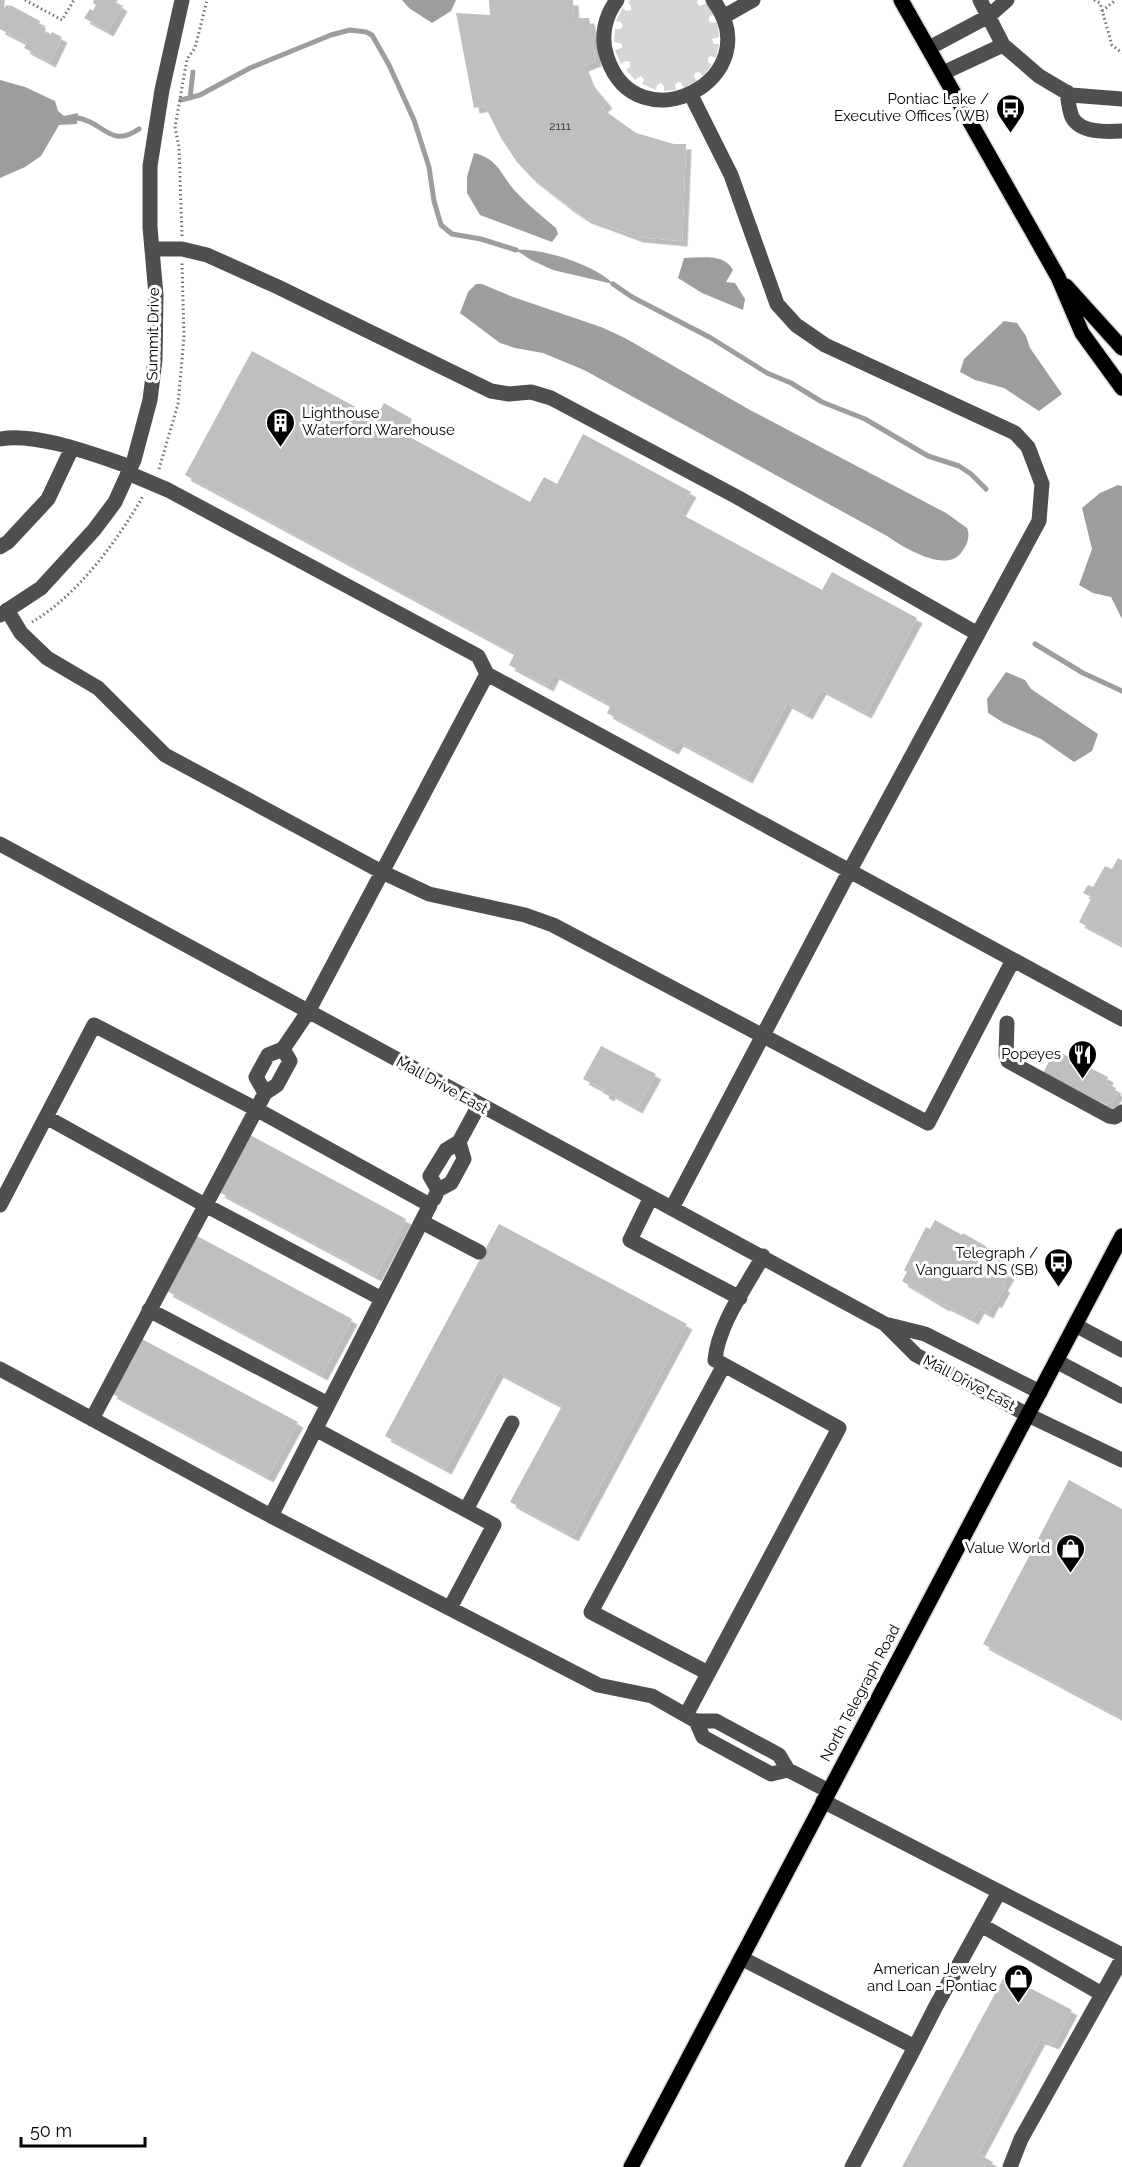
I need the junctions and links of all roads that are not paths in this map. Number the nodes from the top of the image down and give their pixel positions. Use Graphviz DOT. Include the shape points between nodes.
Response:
graph roads {
  1 [pos="182,0"];
  2 [pos="617,0"];
  3 [pos="713,0"];
  4 [pos="753,0"];
  5 [pos="902,0"];
  6 [pos="980,0"];
  7 [pos="1007,0"];
  8 [pos="989,15"];
  9 [pos="723,17"];
  10 [pos="1003,45"];
  11 [pos="929,48"];
  12 [pos="943,73"];
  13 [pos="1067,92"];
  14 [pos="691,95"];
  15 [pos="1122,99"];
  16 [pos="1122,131"];
  17 [pos="152,249"];
  18 [pos="1058,277"];
  19 [pos="1122,348"];
  20 [pos="1122,388"];
  21 [pos="0,439"];
  22 [pos="72,448"];
  23 [pos="129,470"];
  24 [pos="0,547"];
  25 [pos="4,613"];
  26 [pos="978,634"];
  27 [pos="487,674"];
  28 [pos="0,844"];
  29 [pos="382,872"];
  30 [pos="849,872"];
  31 [pos="1013,960"];
  32 [pos="308,1011"];
  33 [pos="1122,1018"];
  34 [pos="1006,1023"];
  35 [pos="763,1037"];
  36 [pos="283,1049"];
  37 [pos="265,1093"];
  38 [pos="479,1105"];
  39 [pos="255,1109"];
  40 [pos="1122,1112"];
  41 [pos="46,1117"];
  42 [pos="459,1142"];
  43 [pos="438,1190"];
  44 [pos="651,1197"];
  45 [pos="430,1204"];
  46 [pos="0,1205"];
  47 [pos="205,1205"];
  48 [pos="672,1208"];
  49 [pos="422,1222"];
  50 [pos="1122,1236"];
  51 [pos="479,1252"];
  52 [pos="763,1256"];
  53 [pos="740,1298"];
  54 [pos="382,1299"];
  55 [pos="149,1310"];
  56 [pos="885,1324"];
  57 [pos="1075,1325"];
  58 [pos="1122,1350"];
  59 [pos="1056,1361"];
  60 [pos="724,1365"];
  61 [pos="0,1369"];
  62 [pos="1040,1392"];
  63 [pos="1122,1396"];
  64 [pos="328,1404"];
  65 [pos="1028,1415"];
  66 [pos="92,1419"];
  67 [pos="512,1423"];
  68 [pos="315,1429"];
  69 [pos="1122,1460"];
  70 [pos="466,1510"];
  71 [pos="271,1516"];
  72 [pos="450,1608"];
  73 [pos="708,1673"];
  74 [pos="691,1718"];
  75 [pos="788,1770"];
  76 [pos="826,1796"];
  77 [pos="999,1892"];
  78 [pos="981,1925"];
  79 [pos="1122,1957"];
  80 [pos="741,1958"];
  81 [pos="1102,1994"];
  82 [pos="915,2047"];
  83 [pos="631,2167"];
  84 [pos="852,2167"];
  85 [pos="1010,2167"];
  1 -- 17 [label="street, Summit Drive" via="150,166"];
  2 -- 14 [label="street" via="608,17 604,41 615,75 644,97 668,101"];
  3 -- 9 [label="street"];
  4 -- 9 [label="street"];
  5 -- 11 [label="main road"];
  6 -- 8 [label="street"];
  7 -- 8 [label="street"];
  8 -- 10 [label="street"];
  8 -- 11 [label="street"];
  9 -- 14 [label="street" via="727,35 723,62 713,78"];
  10 -- 12 [label="street"];
  10 -- 13 [label="street" via="1039,76"];
  11 -- 12 [label="main road"];
  12 -- 18 [label="main road"];
  13 -- 15 [label="street"];
  13 -- 16 [label="street" via="1071,115 1082,127"];
  14 -- 26 [label="street" via="731,175 777,304 796,325 825,345 1015,433 1028,447 1042,484 1039,520"];
  17 -- 23 [label="street, Summit Drive" via="155,360 150,400"];
  17 -- 26 [label="street" via="182,249 207,255 491,391 531,392 551,398 737,497"];
  18 -- 19 [label="main road"];
  18 -- 20 [label="main road" via="1082,333"];
  21 -- 22 [label="street" via="11,437"];
  22 -- 23 [label="street"];
  22 -- 24 [label="street" via="48,498"];
  23 -- 25 [label="street, Summit Drive" via="115,502 68,561 41,588"];
  23 -- 27 [label="street" via="477,656"];
  25 -- 29 [label="street" via="47,658 98,688 165,755"];
  26 -- 30 [label="street"];
  27 -- 29 [label="street"];
  27 -- 30 [label="street"];
  28 -- 32 [label="street, Mall Drive East"];
  29 -- 32 [label="street"];
  29 -- 35 [label="street" via="429,894 553,925"];
  30 -- 31 [label="street"];
  30 -- 35 [label="street"];
  31 -- 33 [label="street"];
  31 -- 35 [label="street" via="928,1123"];
  32 -- 36 [label="street"];
  32 -- 38 [label="street, Mall Drive East"];
  34 -- 40 [label="street" via="1008,1061 1109,1116"];
  35 -- 48 [label="street"];
  36 -- 37 [label="street" via="290,1061 277,1085"];
  36 -- 37 [label="street" via="267,1055 256,1077"];
  37 -- 39 [label="street"];
  38 -- 42 [label="street"];
  38 -- 44 [label="street, Mall Drive East"];
  39 -- 41 [label="street" via="94,1025"];
  39 -- 45 [label="street"];
  39 -- 47 [label="street"];
  41 -- 46 [label="street"];
  41 -- 47 [label="street"];
  42 -- 43 [label="street" via="464,1159 451,1183"];
  42 -- 43 [label="street" via="446,1150 430,1176"];
  43 -- 45 [label="street"];
  44 -- 48 [label="street, Mall Drive East"];
  44 -- 53 [label="street" via="630,1240"];
  45 -- 49 [label="street"];
  47 -- 54 [label="street"];
  47 -- 55 [label="street"];
  48 -- 52 [label="street, Mall Drive East"];
  49 -- 51 [label="street"];
  49 -- 54 [label="street"];
  50 -- 57 [label="main road, North Telegraph Road"];
  52 -- 53 [label="street"];
  52 -- 56 [label="street, Mall Drive East"];
  53 -- 60 [label="street" via="716,1345 715,1360"];
  54 -- 64 [label="street"];
  55 -- 64 [label="street"];
  55 -- 66 [label="street"];
  56 -- 62 [label="street, Mall Drive East" via="925,1334"];
  56 -- 65 [label="street, Mall Drive East" via="916,1355"];
  57 -- 58 [label="street"];
  57 -- 59 [label="main road, North Telegraph Road"];
  59 -- 62 [label="main road, North Telegraph Road"];
  59 -- 63 [label="street"];
  60 -- 73 [label="street" via="839,1428"];
  60 -- 73 [label="street" via="591,1612"];
  61 -- 66 [label="street"];
  62 -- 65 [label="main road, North Telegraph Road"];
  64 -- 68 [label="street"];
  65 -- 69 [label="street, Mall Drive East"];
  65 -- 76 [label="main road, North Telegraph Road"];
  66 -- 71 [label="street"];
  67 -- 70 [label="street"];
  68 -- 70 [label="street"];
  68 -- 71 [label="street"];
  70 -- 72 [label="street" via="494,1525"];
  71 -- 72 [label="street"];
  72 -- 74 [label="street" via="598,1684 652,1696"];
  73 -- 74 [label="street"];
  74 -- 75 [label="street" via="729,1727 780,1755"];
  74 -- 75 [label="street" via="703,1737 771,1774"];
  75 -- 76 [label="street"];
  76 -- 77 [label="street"];
  76 -- 80 [label="main road, North Telegraph Road"];
  77 -- 78 [label="street"];
  77 -- 79 [label="street"];
  78 -- 81 [label="street"];
  78 -- 82 [label="street"];
  79 -- 81 [label="street"];
  80 -- 82 [label="street"];
  80 -- 83 [label="main road, North Telegraph Road"];
  81 -- 85 [label="street" via="1021,2139"];
  82 -- 84 [label="street"];
}
